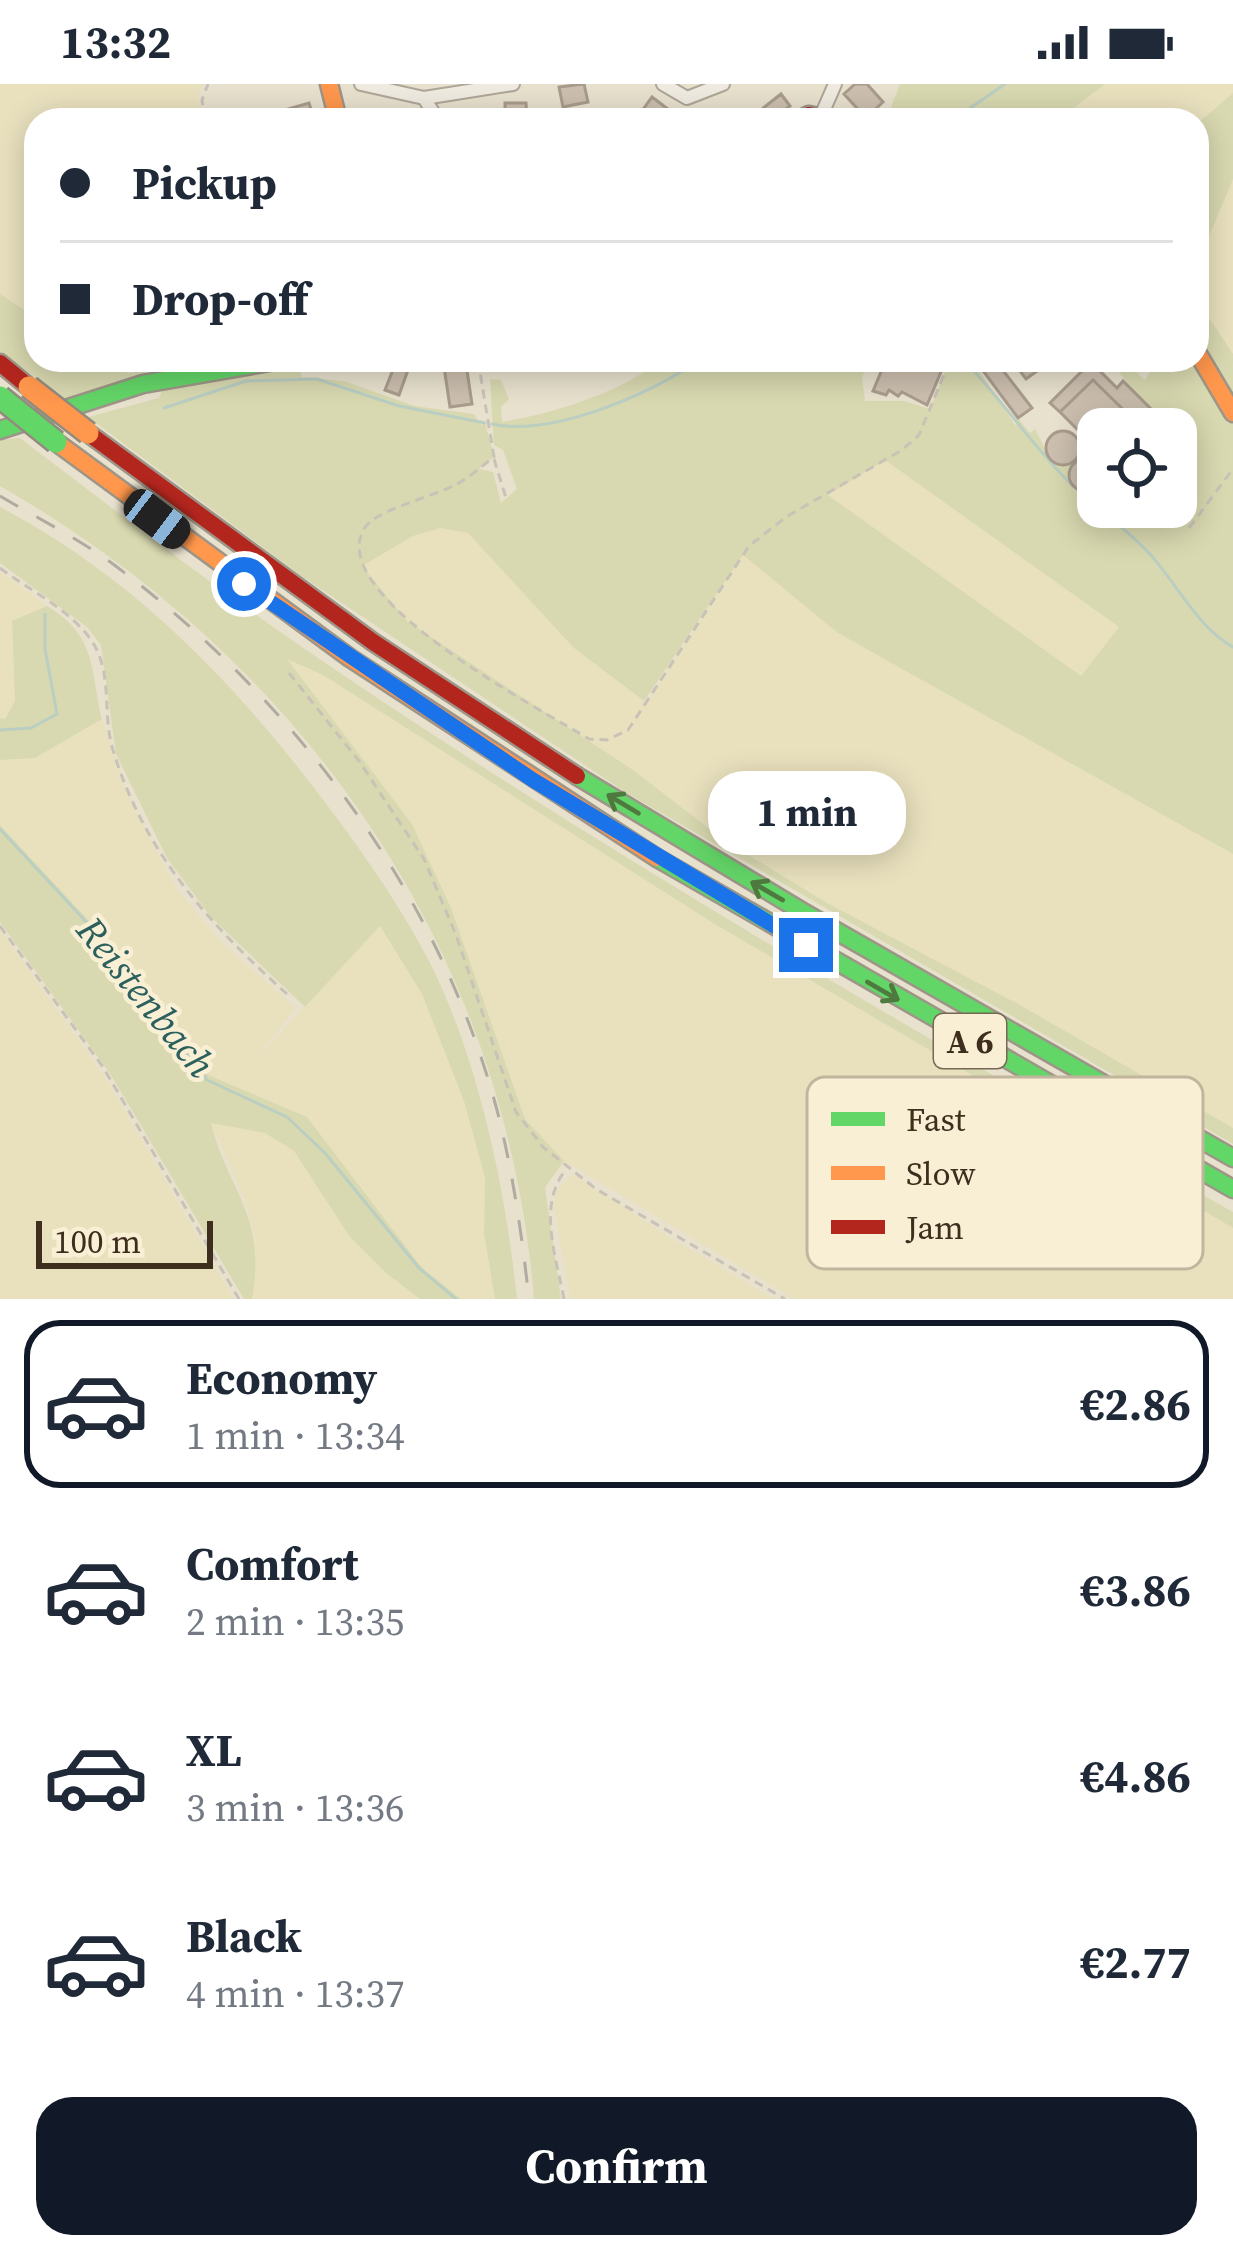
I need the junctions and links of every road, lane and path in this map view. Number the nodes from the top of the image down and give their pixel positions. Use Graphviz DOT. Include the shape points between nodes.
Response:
graph roads {
  1 [pos="361,84"];
  2 [pos="513,84"];
  3 [pos="663,84"];
  4 [pos="723,84"];
  5 [pos="424,98"];
  6 [pos="430,108"];
  7 [pos="0,363"];
  8 [pos="212,372"];
  9 [pos="480,372"];
  10 [pos="945,372"];
  11 [pos="1209,372"];
  12 [pos="0,397"];
  13 [pos="1233,413"];
  14 [pos="0,430"];
  15 [pos="494,457"];
  16 [pos="1233,469"];
  17 [pos="506,498"];
  18 [pos="1197,517"];
  19 [pos="0,568"];
  20 [pos="289,673"];
  21 [pos="0,926"];
  22 [pos="287,994"];
  23 [pos="1034,1077"];
  24 [pos="1090,1077"];
  25 [pos="1203,1141"];
  26 [pos="1233,1158"];
  27 [pos="566,1170"];
  28 [pos="1203,1172"];
  29 [pos="1233,1189"];
  30 [pos="239,1299"];
  31 [pos="564,1299"];
  32 [pos="785,1299"];
  1 -- 5 [label="street"];
  2 -- 5 [label="street"];
  3 -- 4 [label="street" via="687,98"];
  5 -- 6 [label="street"];
  24 -- 7 [label="main road, A 6, one-way, bridge" via="548,758 327,610"];
  8 -- 14 [label="main road" via="143,384"];
  9 -- 15 [label="path"];
  10 -- 15 [label="path" via="919,435 748,546 628,730 607,740 589,739 408,622 361,565 359,541 369,522 460,483"];
  11 -- 13 [label="main road"];
  12 -- 23 [label="main road, A 6, one-way, bridge" via="330,646 533,780"];
  15 -- 17 [label="path"];
  16 -- 18 [label="path"];
  19 -- 22 [label="path" via="91,638 113,751 163,854 191,902"];
  20 -- 27 [label="path" via="424,859 516,1112"];
  21 -- 30 [label="path" via="103,1067"];
  26 -- 25 [label="main road, A 6, one-way, bridge"];
  27 -- 31 [label="path" via="551,1209"];
  27 -- 32 [label="path"];
  28 -- 29 [label="main road, A 6, one-way, bridge"];
}
